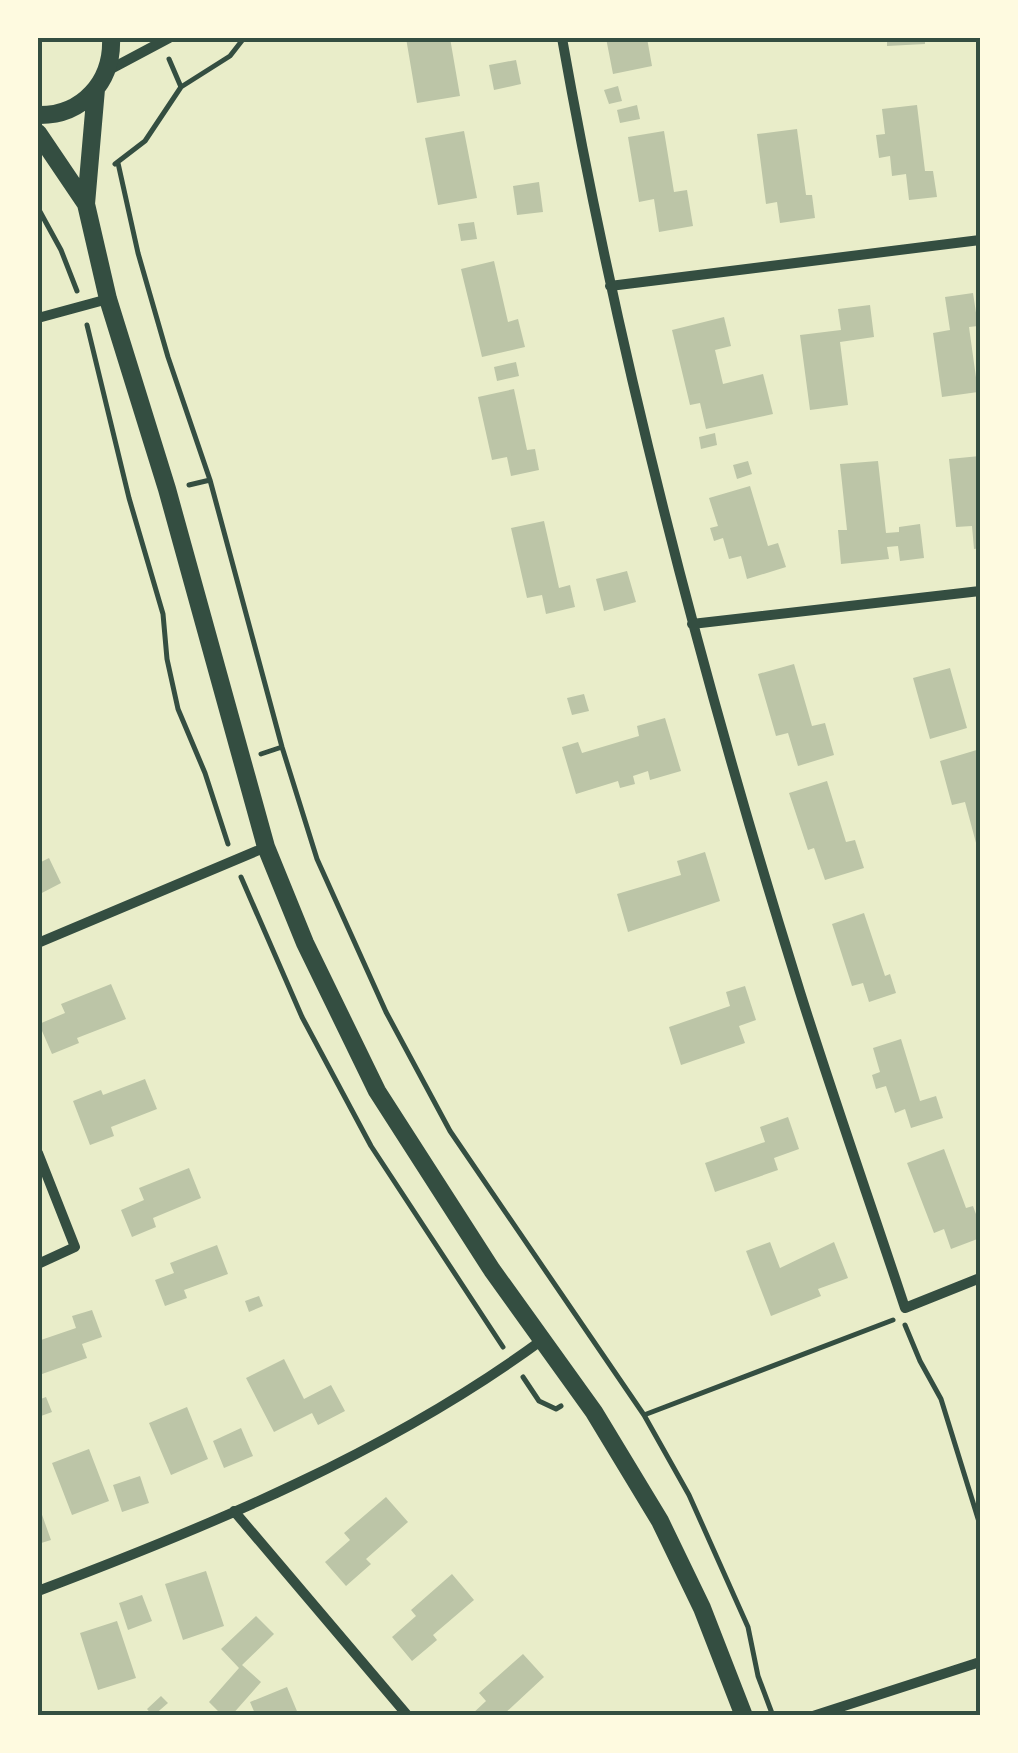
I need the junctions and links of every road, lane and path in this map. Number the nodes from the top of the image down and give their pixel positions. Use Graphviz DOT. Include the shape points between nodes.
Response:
graph roads {
  1 [pos="111,38"];
  2 [pos="244,38"];
  3 [pos="562,38"];
  4 [pos="165,39"];
  5 [pos="106,72"];
  6 [pos="181,86"];
  7 [pos="96,89"];
  8 [pos="38,115"];
  9 [pos="38,133"];
  10 [pos="118,163"];
  11 [pos="89,165"];
  12 [pos="86,204"];
  13 [pos="980,240"];
  14 [pos="610,286"];
  15 [pos="108,300"];
  16 [pos="38,318"];
  17 [pos="980,592"];
  18 [pos="692,624"];
  19 [pos="266,847"];
  20 [pos="38,943"];
  21 [pos="38,1153"];
  22 [pos="38,1264"];
  23 [pos="980,1278"];
  24 [pos="542,1340"];
  25 [pos="644,1415"];
  26 [pos="234,1511"];
  27 [pos="980,1526"];
  28 [pos="38,1591"];
  29 [pos="980,1662"];
  30 [pos="408,1716"];
  31 [pos="744,1716"];
  32 [pos="773,1716"];
  33 [pos="813,1716"];
  1 -- 5 [label="street"];
  2 -- 6 [label="path" via="230,56"];
  3 -- 14 [label="street"];
  4 -- 5 [label="street"];
  4 -- 6 [label="path"];
  5 -- 7 [label="street"];
  6 -- 10 [label="path" via="146,141"];
  7 -- 8 [label="street" via="69,110"];
  7 -- 11 [label="street"];
  9 -- 12 [label="street"];
  10 -- 11 [label="path"];
  10 -- 25 [label="path" via="138,254 318,859 386,1012 450,1131"];
  11 -- 12 [label="street"];
  12 -- 15 [label="street"];
  13 -- 14 [label="street"];
  14 -- 18 [label="street"];
  15 -- 16 [label="street"];
  15 -- 19 [label="street" via="168,489"];
  17 -- 18 [label="street"];
  18 -- 23 [label="street" via="800,992 905,1308"];
  19 -- 20 [label="street"];
  19 -- 24 [label="street" via="377,1091"];
  21 -- 22 [label="street" via="75,1246"];
  24 -- 26 [label="street" via="426,1416"];
  24 -- 31 [label="street" via="660,1521"];
  25 -- 27 [label="path" via="902,1319 941,1399"];
  25 -- 32 [label="path" via="738,1602"];
  26 -- 28 [label="street"];
  26 -- 30 [label="street"];
  29 -- 33 [label="street"];
}
